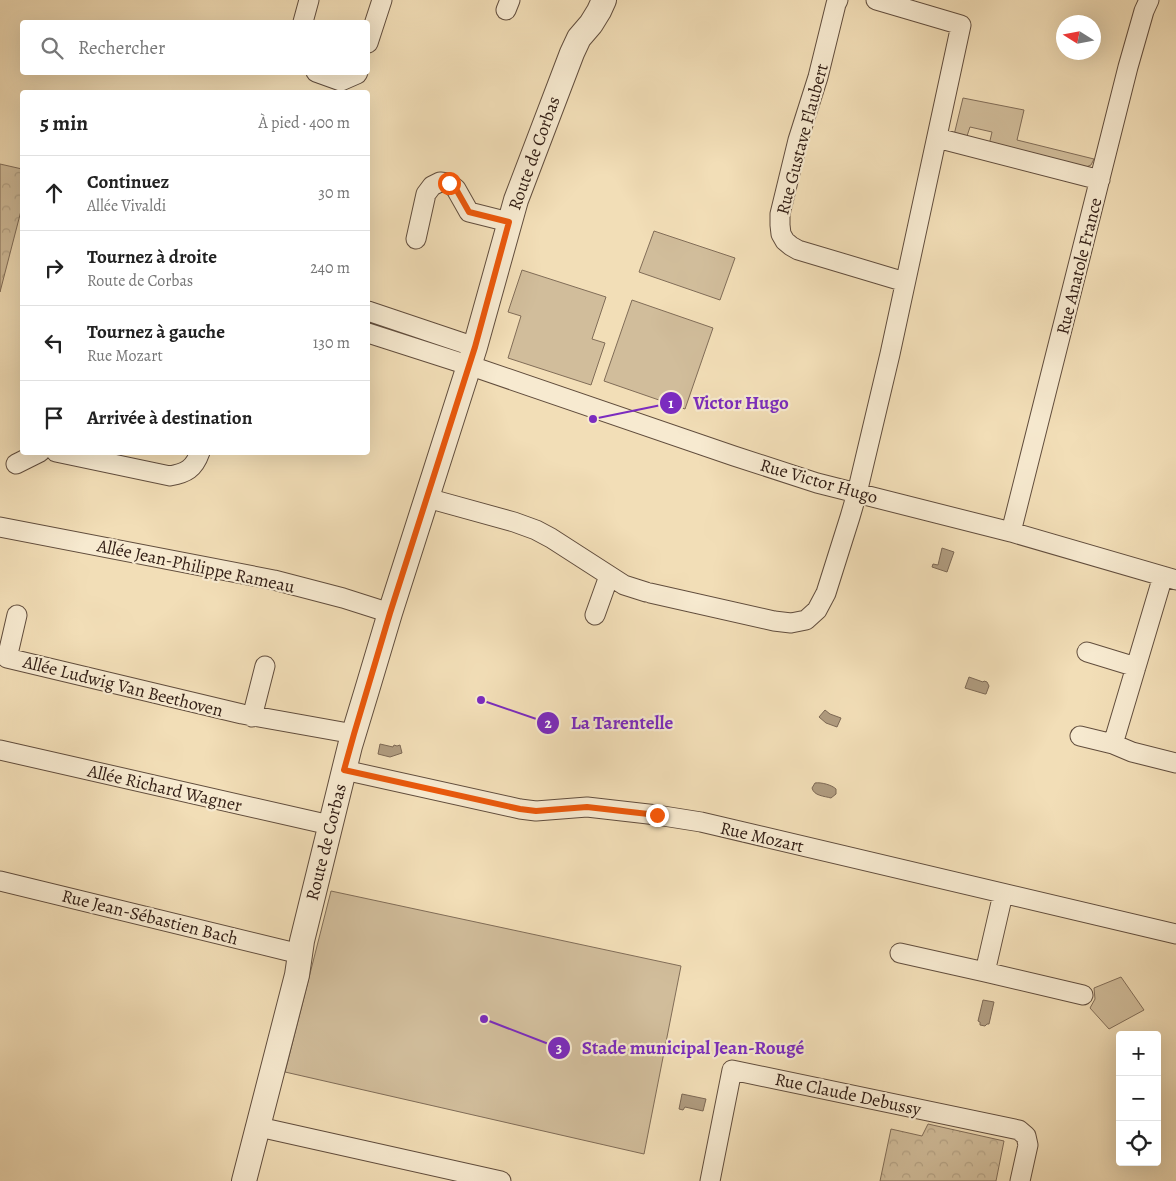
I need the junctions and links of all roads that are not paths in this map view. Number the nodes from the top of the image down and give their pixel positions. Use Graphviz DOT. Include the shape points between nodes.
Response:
graph roads {
  1 [pos="309,0"];
  2 [pos="382,0"];
  3 [pos="604,0"];
  4 [pos="838,0"];
  5 [pos="876,0"];
  6 [pos="1149,0"];
  7 [pos="304,20"];
  8 [pos="370,37"];
  9 [pos="324,75"];
  10 [pos="352,75"];
  11 [pos="937,138"];
  12 [pos="1100,180"];
  13 [pos="509,222"];
  14 [pos="416,239"];
  15 [pos="905,282"];
  16 [pos="370,313"];
  17 [pos="370,333"];
  18 [pos="472,356"];
  19 [pos="34,455"];
  20 [pos="70,455"];
  21 [pos="199,455"];
  22 [pos="16,464"];
  23 [pos="857,492"];
  24 [pos="427,498"];
  25 [pos="0,527"];
  26 [pos="1011,532"];
  27 [pos="609,576"];
  28 [pos="1169,578"];
  29 [pos="390,613"];
  30 [pos="17,615"];
  31 [pos="595,615"];
  32 [pos="1086,652"];
  33 [pos="265,666"];
  34 [pos="1136,667"];
  35 [pos="252,716"];
  36 [pos="354,734"];
  37 [pos="1080,736"];
  38 [pos="1113,744"];
  39 [pos="0,750"];
  40 [pos="1176,763"];
  41 [pos="344,770"];
  42 [pos="330,825"];
  43 [pos="0,881"];
  44 [pos="1003,894"];
  45 [pos="1176,934"];
  46 [pos="900,953"];
  47 [pos="300,954"];
  48 [pos="985,972"];
  49 [pos="1084,995"];
  50 [pos="259,1127"];
  51 [pos="244,1181"];
  52 [pos="501,1181"];
  53 [pos="710,1181"];
  54 [pos="1020,1181"];
  1 -- 7 [label="street"];
  2 -- 8 [label="street"];
  3 -- 13 [label="street, Route de Corbas" via="572,52"];
  4 -- 15 [label="street, Rue Gustave Flaubert" via="780,214 782,234 785,241 798,250"];
  5 -- 11 [label="street" via="962,25"];
  6 -- 12 [label="street, Rue Anatole France" via="1128,67"];
  9 -- 10 [label="street" via="341,81"];
  11 -- 12 [label="street"];
  11 -- 15 [label="street"];
  12 -- 26 [label="street, Rue Anatole France"];
  13 -- 14 [label="street" via="469,212 456,189 449,183 440,182 426,194"];
  13 -- 18 [label="street, Route de Corbas"];
  15 -- 23 [label="street"];
  16 -- 18 [label="street"];
  17 -- 18 [label="street"];
  18 -- 23 [label="street, Rue Victor Hugo" via="734,456 817,483"];
  18 -- 24 [label="street, Route de Corbas"];
  19 -- 22 [label="street"];
  20 -- 21 [label="street" via="170,476 183,474"];
  23 -- 26 [label="street, Rue Victor Hugo"];
  23 -- 27 [label="street" via="826,593 817,610 806,620 791,624 774,622 648,592 624,585"];
  24 -- 27 [label="street" via="536,530"];
  24 -- 29 [label="street, Route de Corbas"];
  25 -- 29 [label="street, Allée Jean-Philippe Rameau" via="274,580"];
  26 -- 28 [label="street, Rue Victor Hugo"];
  27 -- 31 [label="street"];
  28 -- 34 [label="street"];
  29 -- 36 [label="street, Route de Corbas"];
  30 -- 35 [label="street, Allée Ludwig Van Beethoven" via="7,658"];
  32 -- 34 [label="street"];
  33 -- 35 [label="street"];
  34 -- 38 [label="street"];
  35 -- 36 [label="street, Allée Ludwig Van Beethoven"];
  36 -- 41 [label="street, Route de Corbas"];
  37 -- 38 [label="street"];
  38 -- 40 [label="street"];
  39 -- 42 [label="street, Allée Richard Wagner"];
  41 -- 42 [label="street, Route de Corbas"];
  41 -- 44 [label="street, Rue Mozart" via="520,809 587,807 701,822"];
  42 -- 47 [label="street, Route de Corbas"];
  43 -- 47 [label="street, Rue Jean-Sébastien Bach"];
  44 -- 45 [label="street, Rue Mozart"];
  44 -- 48 [label="street"];
  46 -- 48 [label="street"];
  47 -- 50 [label="street, Route de Corbas"];
  48 -- 49 [label="street"];
  50 -- 51 [label="street, Route de Corbas"];
  50 -- 52 [label="street"];
  53 -- 54 [label="street, Rue Claude Debussy" via="732,1070 1019,1130 1026,1136 1028,1145"];
}
